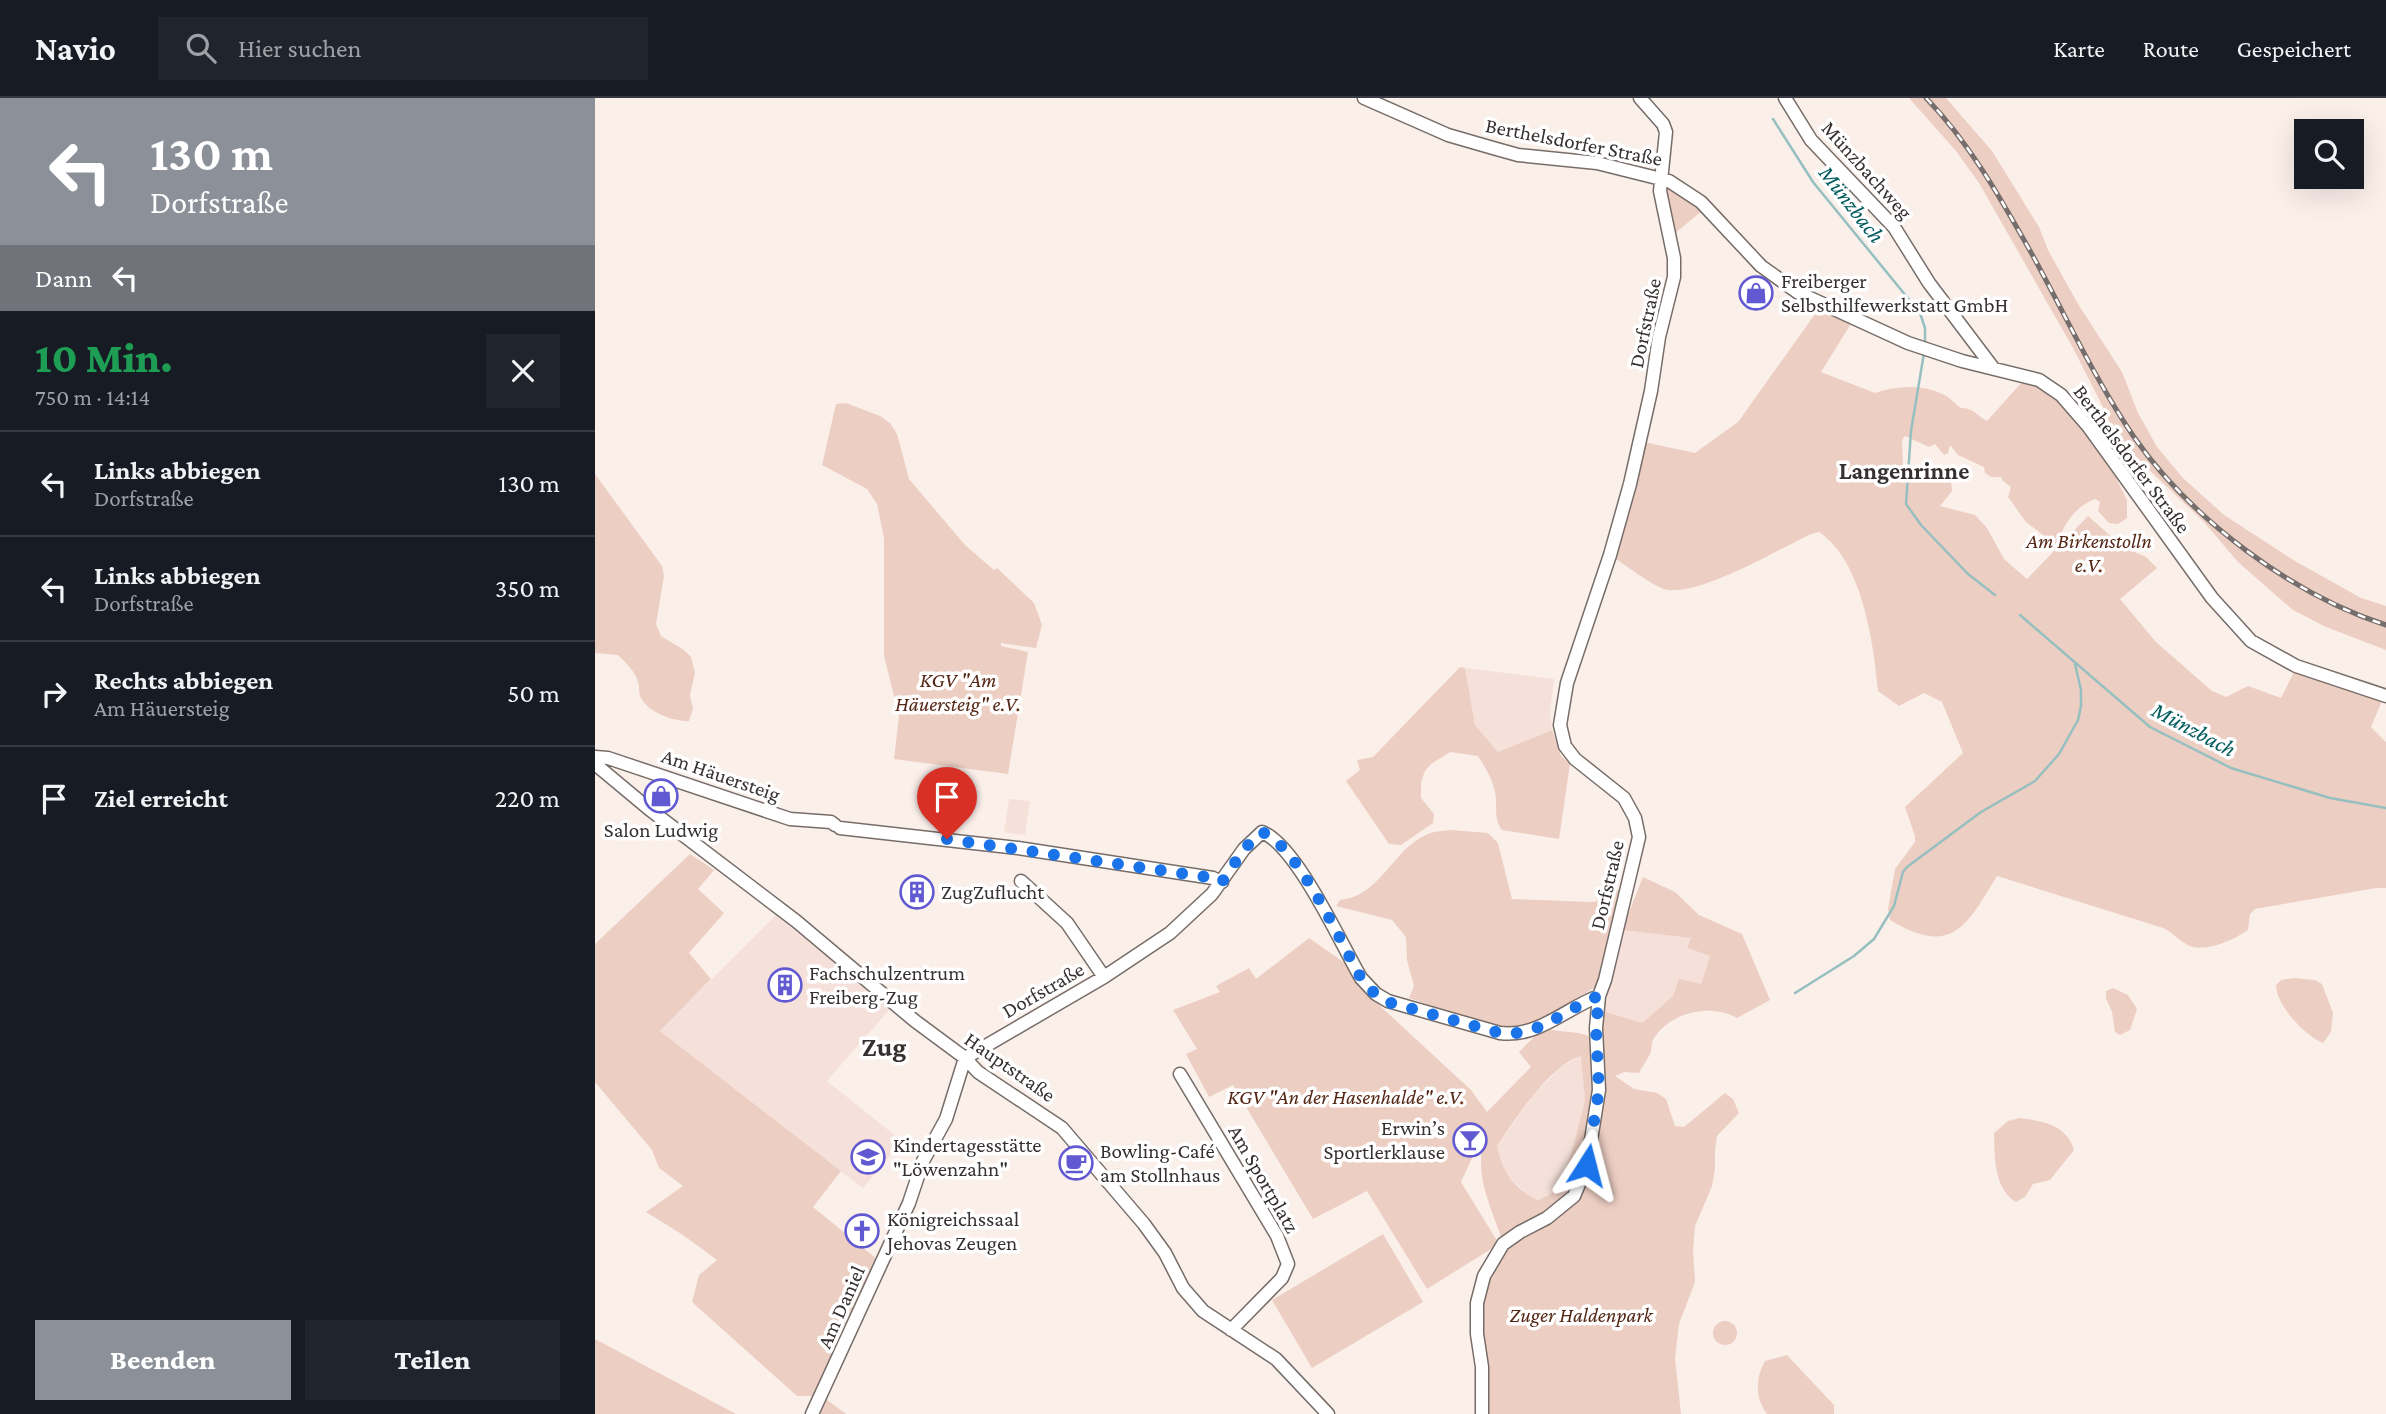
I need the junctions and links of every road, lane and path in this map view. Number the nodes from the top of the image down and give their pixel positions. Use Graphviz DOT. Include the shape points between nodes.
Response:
graph roads {
  1 [pos="1364,98"];
  2 [pos="1640,98"];
  3 [pos="1785,98"];
  4 [pos="1380,101"];
  5 [pos="1661,178"];
  6 [pos="1994,369"];
  7 [pos="2386,696"];
  8 [pos="595,757"];
  9 [pos="595,764"];
  10 [pos="1021,881"];
  11 [pos="1222,882"];
  12 [pos="1104,977"];
  13 [pos="1599,996"];
  14 [pos="965,1058"];
  15 [pos="1180,1074"];
  16 [pos="1231,1330"];
  17 [pos="812,1414"];
  18 [pos="1328,1414"];
  19 [pos="1482,1414"];
  1 -- 4 [label="street, Berthelsdorfer Straße"];
  2 -- 5 [label="street, Dorfstraße" via="1666,132"];
  3 -- 6 [label="street, Münzbachweg" via="1811,139 1894,227 1929,283"];
  4 -- 5 [label="street, Berthelsdorfer Straße" via="1448,135 1518,155 1597,163"];
  5 -- 6 [label="street, Berthelsdorfer Straße" via="1701,202 1761,265 1797,292 1908,343"];
  5 -- 13 [label="street, Dorfstraße" via="1674,278 1630,484 1561,711 1565,746 1624,798 1638,829"];
  6 -- 7 [label="street, Berthelsdorfer Straße" via="2039,380 2069,402 2212,598 2251,641 2296,666"];
  8 -- 11 [label="street, Am Häuersteig" via="790,818 1019,848"];
  9 -- 14 [label="street, Hauptstraße"];
  10 -- 12 [label="street, Dorfstraße" via="1067,923"];
  11 -- 12 [label="street, Dorfstraße" via="1170,933"];
  11 -- 13 [label="street, Dorfstraße" via="1237,857 1262,832 1276,840 1293,859 1361,978 1376,995 1397,1006 1514,1035"];
  12 -- 14 [label="street, Dorfstraße"];
  13 -- 19 [label="street" via="1599,1090 1587,1165 1574,1196 1548,1218 1503,1244 1484,1276 1477,1303"];
  14 -- 16 [label="street, Hauptstraße" via="996,1085 1062,1128 1144,1223 1183,1288 1203,1311"];
  14 -- 17 [label="street, Am Daniel" via="946,1119 923,1161 905,1213"];
  15 -- 16 [label="street, Am Sportplatz" via="1277,1236 1288,1264 1282,1278"];
  16 -- 18 [label="street, Hauptstraße" via="1276,1359"];
}
